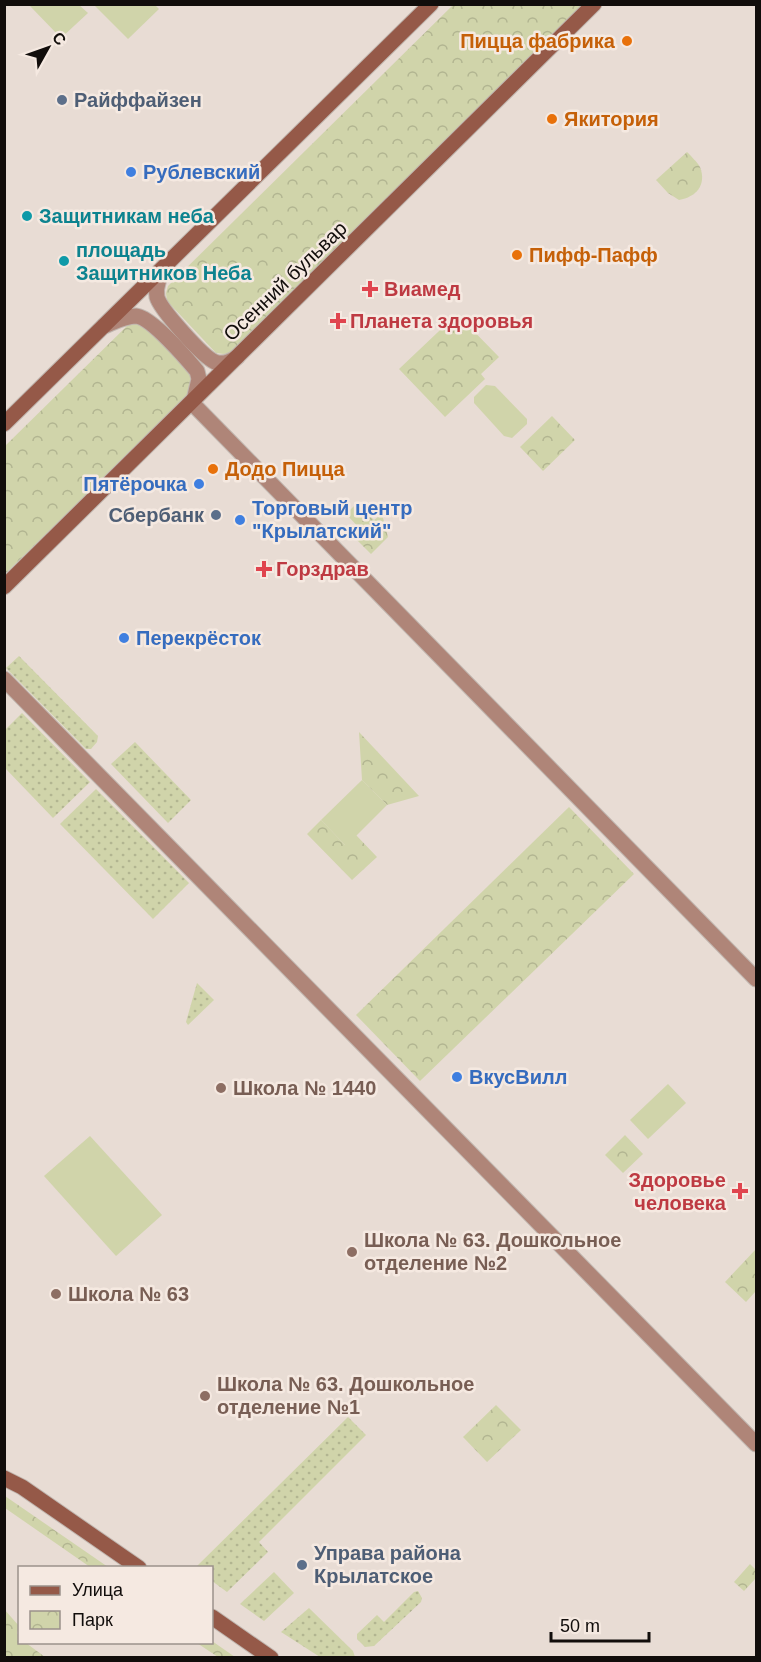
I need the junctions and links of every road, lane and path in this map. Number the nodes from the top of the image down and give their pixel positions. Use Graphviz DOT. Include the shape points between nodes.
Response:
graph roads {
  1 [pos="431,4"];
  2 [pos="594,4"];
  3 [pos="169,262"];
  4 [pos="103,327"];
  5 [pos="240,354"];
  6 [pos="193,401"];
  7 [pos="4,424"];
  8 [pos="4,587"];
  9 [pos="4,680"];
  10 [pos="756,979"];
  11 [pos="756,1444"];
  12 [pos="4,1478"];
  13 [pos="136,1566"];
  14 [pos="213,1618"];
  15 [pos="271,1658"];
  1 -- 3 [label="street"];
  2 -- 5 [label="street, Осенний бульвар"];
  3 -- 4 [label="street"];
  3 -- 5 [label="street" via="157,287 165,313 214,361 227,363"];
  4 -- 6 [label="street" via="135,316 150,323 197,371 199,380"];
  4 -- 7 [label="street"];
  5 -- 6 [label="street, Осенний бульвар"];
  6 -- 8 [label="street, Осенний бульвар"];
  6 -- 10 [label="street"];
  9 -- 11 [label="street"];
  12 -- 13 [label="street"];
  14 -- 15 [label="street"];
}
